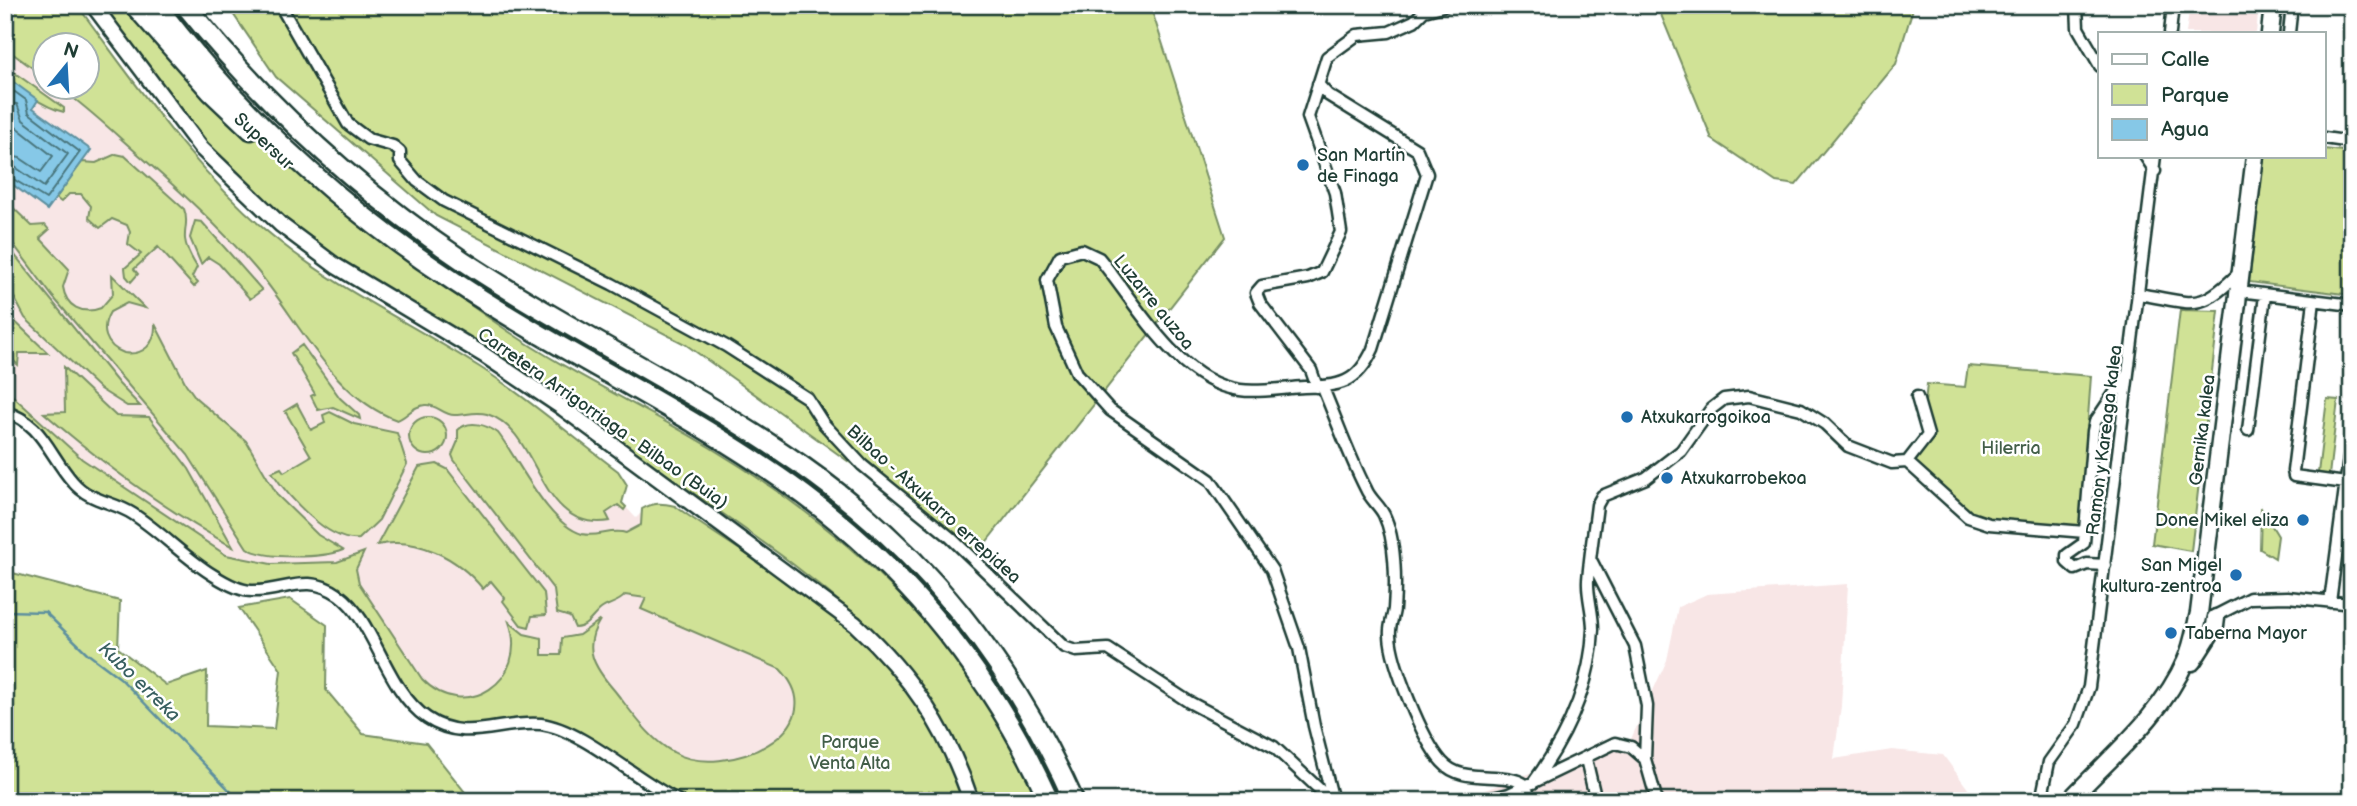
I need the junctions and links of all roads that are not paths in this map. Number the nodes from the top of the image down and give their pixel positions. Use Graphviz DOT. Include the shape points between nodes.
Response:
graph roads {
  1 [pos="93,5"];
  2 [pos="134,5"];
  3 [pos="156,5"];
  4 [pos="185,5"];
  5 [pos="280,5"];
  6 [pos="1447,5"];
  7 [pos="2077,5"];
  8 [pos="2173,5"];
  9 [pos="2273,5"];
  10 [pos="2292,5"];
  11 [pos="2170,32"];
  12 [pos="2270,32"];
  13 [pos="2289,32"];
  14 [pos="2098,63"];
  15 [pos="1318,84"];
  16 [pos="2326,138"];
  17 [pos="2352,142"];
  18 [pos="2146,158"];
  19 [pos="2155,158"];
  20 [pos="2255,158"];
  21 [pos="2155,171"];
  22 [pos="414,254"];
  23 [pos="2241,271"];
  24 [pos="2239,291"];
  25 [pos="2138,294"];
  26 [pos="2265,295"];
  27 [pos="2314,301"];
  28 [pos="2352,305"];
  29 [pos="2128,373"];
  30 [pos="1320,387"];
  31 [pos="1917,397"];
  32 [pos="5,412"];
  33 [pos="2248,430"];
  34 [pos="2352,435"];
  35 [pos="1906,463"];
  36 [pos="2346,483"];
  37 [pos="2085,532"];
  38 [pos="1592,562"];
  39 [pos="2105,565"];
  40 [pos="2330,602"];
  41 [pos="2352,604"];
  42 [pos="2199,613"];
  43 [pos="2216,618"];
  44 [pos="2200,638"];
  45 [pos="1586,759"];
  46 [pos="1645,759"];
  47 [pos="1530,784"];
  48 [pos="680,801"];
  49 [pos="971,801"];
  50 [pos="1049,801"];
  51 [pos="1074,801"];
  52 [pos="1333,801"];
  53 [pos="1481,801"];
  54 [pos="1530,801"];
  55 [pos="1596,801"];
  56 [pos="1657,801"];
  57 [pos="2041,801"];
  58 [pos="2069,801"];
  1 -- 49 [label="street, Carretera Arrigorriaga - Bilbao (Buia)" via="201,148 281,225 336,266 563,408 855,624 917,690 957,760"];
  2 -- 22 [label="highway, Supersur" via="211,92 286,163 363,223"];
  3 -- 22 [label="highway" via="267,129 333,190"];
  4 -- 51 [label="highway" via="283,113 396,212 524,300 773,446 870,519 938,586 980,637 1044,734"];
  5 -- 52 [label="street, Bilbao - Atxukarro errepidea" via="348,124 368,139 393,146 417,181 443,201 624,290 726,346 807,398 862,465 950,537 1064,648 1108,649 1189,702 1274,747"];
  6 -- 15 [label="street" via="1424,11 1389,32 1357,35 1327,57"];
  7 -- 14 [label="street" via="2078,28"];
  8 -- 11 [label="street"];
  9 -- 12 [label="main road"];
  10 -- 13 [label="street"];
  15 -- 30 [label="street" via="1308,117 1335,193 1341,232 1322,272 1262,286 1256,293"];
  15 -- 30 [label="street, Luzarre auzoa" via="1357,115 1417,150 1427,174 1365,367 1351,379"];
  16 -- 17 [label="street"];
  18 -- 21 [label="street"];
  19 -- 21 [label="street, Ramon y Kareaga kalea"];
  20 -- 23 [label="main road, Gernika kalea"];
  21 -- 25 [label="street, Ramon y Kareaga kalea"];
  22 -- 50 [label="highway" via="524,326 753,461 855,536 962,650 1024,745"];
  23 -- 24 [label="main road, Gernika kalea"];
  23 -- 25 [label="street" via="2210,300 2198,303"];
  24 -- 26 [label="street"];
  24 -- 42 [label="main road, Gernika kalea"];
  25 -- 29 [label="street, Ramon y Kareaga kalea"];
  26 -- 27 [label="street"];
  26 -- 33 [label="street"];
  27 -- 28 [label="street"];
  27 -- 36 [label="street" via="2293,471 2294,476"];
  29 -- 37 [label="street" via="2095,422"];
  29 -- 39 [label="street, Ramon y Kareaga kalea"];
  30 -- 47 [label="street" via="1367,492 1384,514 1395,566 1390,632 1393,660 1415,712 1442,762 1454,771"];
  30 -- 52 [label="street, Luzarre auzoa" via="1240,390 1206,380 1181,362 1099,258 1082,250 1060,256 1046,280 1056,327 1077,373 1110,410 1210,480 1272,570 1299,648"];
  31 -- 35 [label="street" via="1928,435"];
  32 -- 48 [label="street" via="30,422 84,492 131,512 223,581 251,592 295,583 338,594 351,607 406,700 429,720 461,732 530,724 554,727"];
  34 -- 36 [label="street"];
  35 -- 37 [label="street" via="1968,517 1989,524"];
  35 -- 38 [label="street" via="1892,463 1849,446 1801,409 1749,396 1724,399 1711,409 1681,451 1646,478 1602,496 1597,505"];
  36 -- 40 [label="street"];
  37 -- 39 [label="street" via="2084,543 2071,550 2067,562 2075,569"];
  38 -- 46 [label="street" via="1635,646 1647,706"];
  38 -- 47 [label="street" via="1588,588 1593,628 1587,667 1572,720"];
  39 -- 57 [label="street, Ramon y Kareaga kalea" via="2085,705 2049,762"];
  40 -- 41 [label="street"];
  40 -- 43 [label="street" via="2250,597"];
  42 -- 43 [label="street"];
  42 -- 44 [label="main road, Gernika kalea"];
  43 -- 44 [label="main road" via="2215,626"];
  44 -- 58 [label="main road" via="2190,665 2180,672 2153,712"];
  45 -- 46 [label="street" via="1615,743 1632,747"];
  45 -- 47 [label="street"];
  45 -- 55 [label="street"];
  46 -- 56 [label="street"];
  47 -- 53 [label="street"];
  47 -- 54 [label="street"];
}
